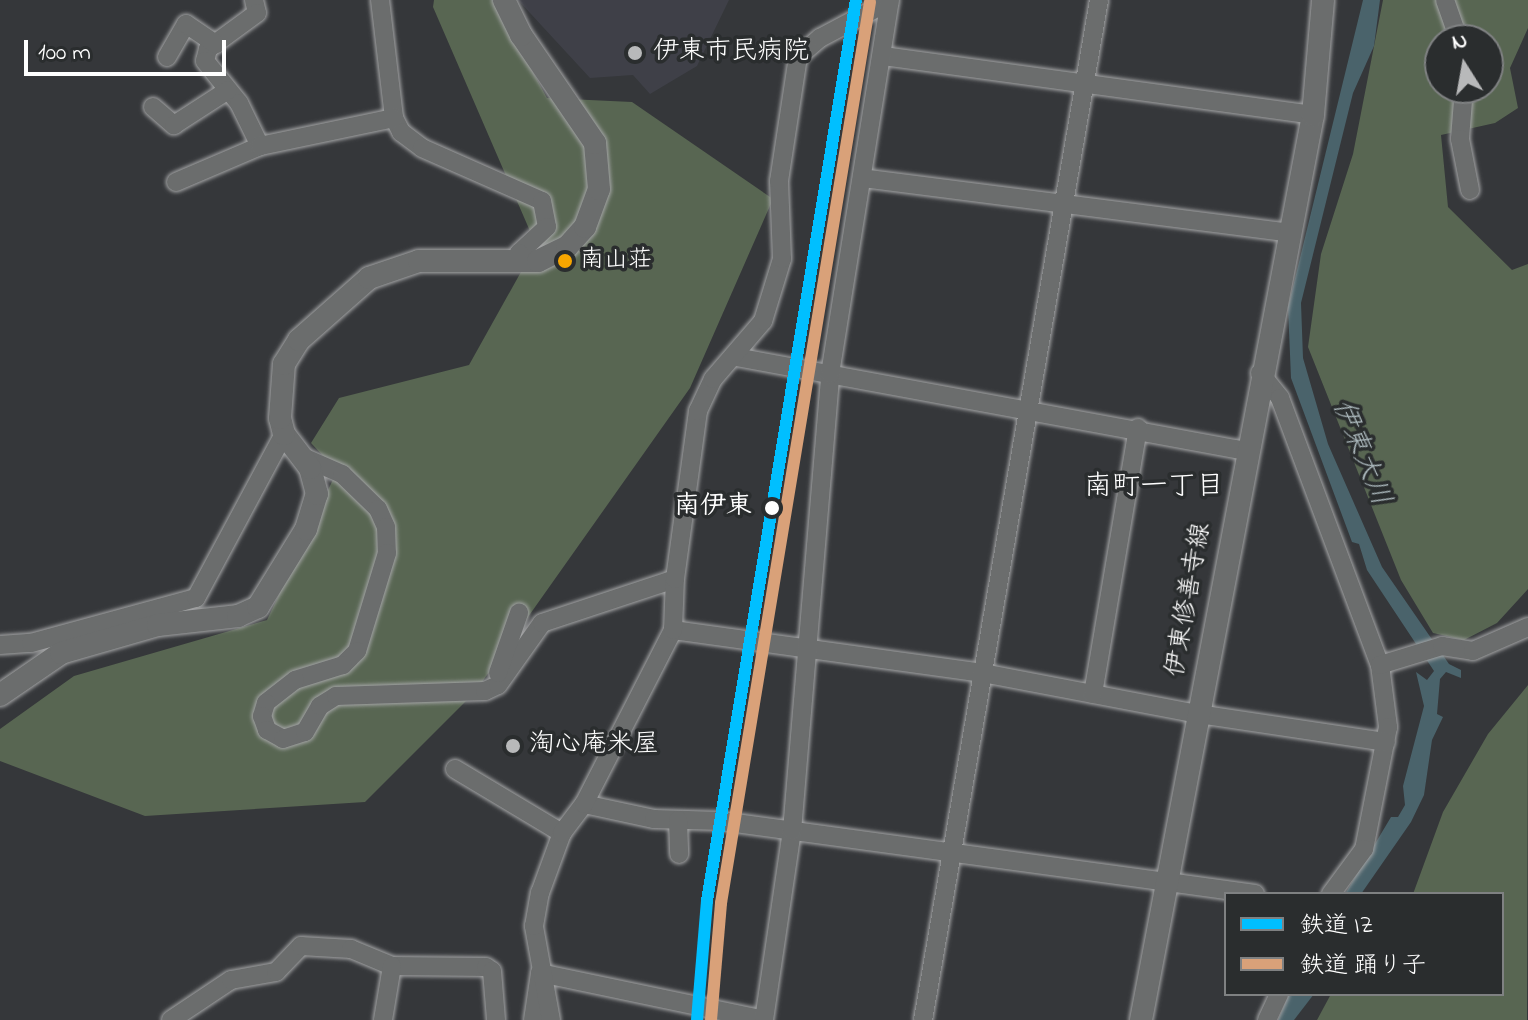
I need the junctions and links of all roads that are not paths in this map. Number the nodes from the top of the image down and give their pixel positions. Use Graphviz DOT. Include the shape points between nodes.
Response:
graph roads {
  1 [pos="254,0"];
  2 [pos="380,0"];
  3 [pos="504,0"];
  4 [pos="1099,0"];
  5 [pos="1323,0"];
  6 [pos="1445,0"];
  7 [pos="890,1"];
  8 [pos="1453,24"];
  9 [pos="216,44"];
  10 [pos="883,56"];
  11 [pos="167,57"];
  12 [pos="1087,80"];
  13 [pos="228,90"];
  14 [pos="1463,104"];
  15 [pos="153,107"];
  16 [pos="1313,115"];
  17 [pos="394,118"];
  18 [pos="260,146"];
  19 [pos="862,178"];
  20 [pos="176,182"];
  21 [pos="1470,190"];
  22 [pos="1068,201"];
  23 [pos="1289,233"];
  24 [pos="518,263"];
  25 [pos="736,357"];
  26 [pos="1260,373"];
  27 [pos="830,374"];
  28 [pos="1030,408"];
  29 [pos="1138,428"];
  30 [pos="284,434"];
  31 [pos="1246,451"];
  32 [pos="303,457"];
  33 [pos="675,579"];
  34 [pos="519,613"];
  35 [pos="1528,627"];
  36 [pos="673,630"];
  37 [pos="0,645"];
  38 [pos="805,648"];
  39 [pos="1388,663"];
  40 [pos="983,673"];
  41 [pos="485,691"];
  42 [pos="1093,694"];
  43 [pos="0,695"];
  44 [pos="1198,714"];
  45 [pos="1386,742"];
  46 [pos="455,769"];
  47 [pos="584,804"];
  48 [pos="678,820"];
  49 [pos="792,831"];
  50 [pos="562,833"];
  51 [pos="679,854"];
  52 [pos="951,854"];
  53 [pos="1167,881"];
  54 [pos="1241,892"];
  55 [pos="1332,892"];
  56 [pos="392,966"];
  57 [pos="540,973"];
  58 [pos="1278,996"];
  59 [pos="171,1020"];
  60 [pos="383,1020"];
  61 [pos="496,1020"];
  62 [pos="533,1020"];
  63 [pos="551,1020"];
  64 [pos="764,1020"];
  65 [pos="923,1020"];
  66 [pos="1141,1020"];
  67 [pos="1267,1020"];
  1 -- 9 [label="street" via="257,13"];
  2 -- 17 [label="street"];
  3 -- 24 [label="main road" via="537,60 588,127 599,171 596,202 577,238 556,254"];
  4 -- 12 [label="street"];
  5 -- 16 [label="main road, 伊東修善寺線"];
  6 -- 8 [label="street"];
  7 -- 10 [label="street"];
  7 -- 25 [label="street" via="820,38 798,57 779,181 782,259 763,321"];
  9 -- 11 [label="street" via="186,24"];
  9 -- 13 [label="street" via="205,61"];
  10 -- 12 [label="street"];
  10 -- 19 [label="street"];
  12 -- 16 [label="street"];
  12 -- 22 [label="street"];
  13 -- 15 [label="street" via="174,125"];
  13 -- 18 [label="street"];
  14 -- 21 [label="street" via="1460,139"];
  16 -- 23 [label="main road, 伊東修善寺線"];
  17 -- 18 [label="street"];
  17 -- 24 [label="street" via="422,148 542,201 547,227 519,253"];
  18 -- 20 [label="street"];
  19 -- 22 [label="street"];
  19 -- 27 [label="street"];
  22 -- 23 [label="street"];
  22 -- 28 [label="street"];
  23 -- 26 [label="main road, 伊東修善寺線"];
  24 -- 30 [label="main road" via="419,261 369,278 290,352 279,390"];
  25 -- 27 [label="street"];
  25 -- 33 [label="street" via="713,379 698,411"];
  26 -- 31 [label="main road, 伊東修善寺線"];
  26 -- 39 [label="street" via="1280,398"];
  27 -- 28 [label="street"];
  27 -- 38 [label="street"];
  28 -- 29 [label="street"];
  28 -- 40 [label="street"];
  29 -- 31 [label="street"];
  29 -- 42 [label="street"];
  30 -- 32 [label="main road"];
  30 -- 37 [label="street" via="196,598 31,643"];
  31 -- 44 [label="main road, 伊東修善寺線"];
  32 -- 41 [label="street" via="342,474 378,509 386,527 387,553 357,651 343,665 295,680 276,693 262,716 267,730 293,738 305,732 320,706 351,693"];
  32 -- 43 [label="main road" via="314,480 315,508 258,607 238,616 158,625 61,653"];
  33 -- 36 [label="street"];
  33 -- 41 [label="street" via="542,623 498,685"];
  34 -- 41 [label="street" via="499,671"];
  35 -- 39 [label="street" via="1473,651 1442,646"];
  36 -- 38 [label="street"];
  36 -- 47 [label="street"];
  38 -- 40 [label="street"];
  38 -- 49 [label="street"];
  39 -- 45 [label="street"];
  40 -- 42 [label="street"];
  40 -- 52 [label="street"];
  42 -- 44 [label="street"];
  44 -- 45 [label="street"];
  44 -- 53 [label="main road, 伊東修善寺線"];
  45 -- 55 [label="street" via="1364,849"];
  46 -- 50 [label="street"];
  47 -- 48 [label="street"];
  47 -- 50 [label="street"];
  48 -- 49 [label="street"];
  48 -- 51 [label="street"];
  49 -- 52 [label="street"];
  49 -- 64 [label="street"];
  50 -- 57 [label="street" via="534,926"];
  52 -- 53 [label="street"];
  52 -- 65 [label="street"];
  53 -- 54 [label="street"];
  53 -- 66 [label="main road, 伊東修善寺線"];
  56 -- 59 [label="street" via="351,949 301,946 276,972 231,980"];
  56 -- 60 [label="street"];
  56 -- 61 [label="street" via="486,967 492,971"];
  57 -- 62 [label="street"];
  57 -- 63 [label="street"];
  57 -- 64 [label="street"];
  58 -- 67 [label="street"];
}
